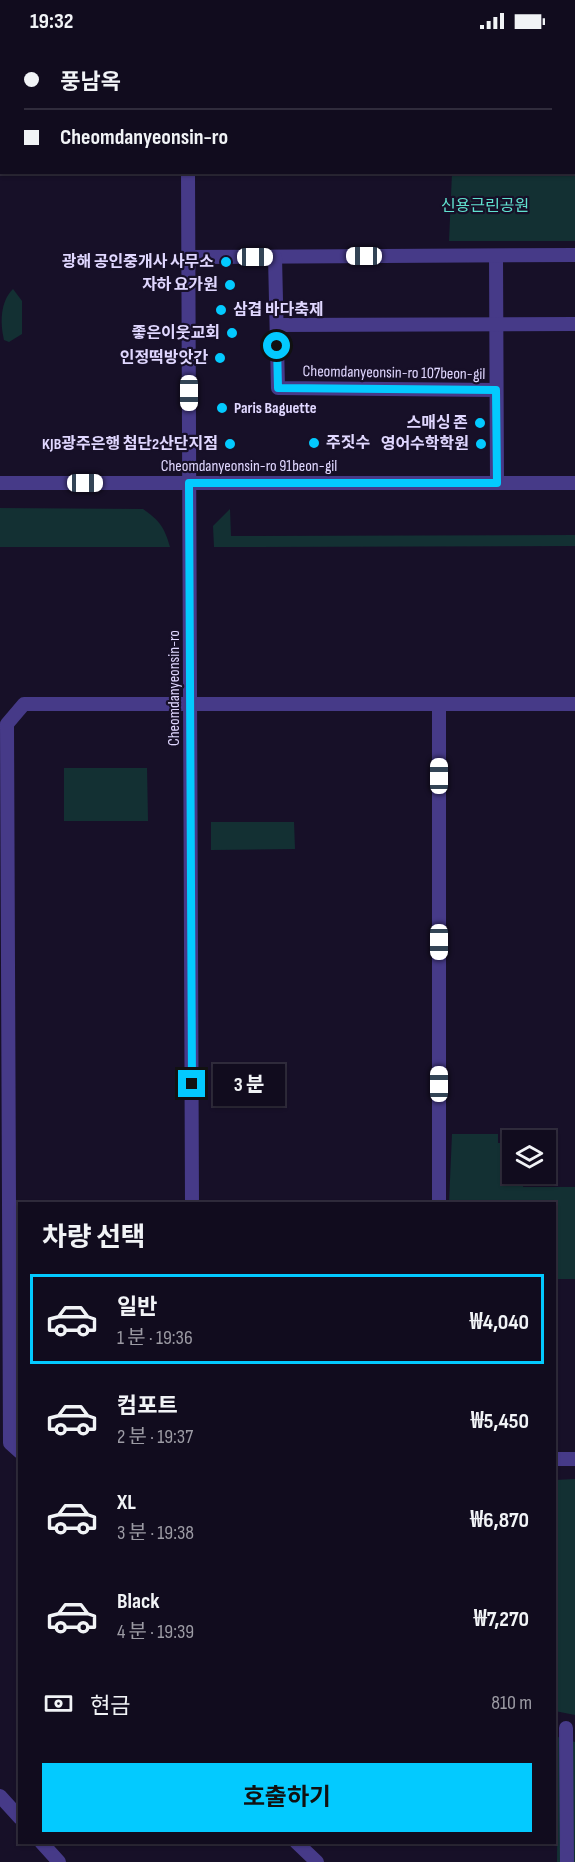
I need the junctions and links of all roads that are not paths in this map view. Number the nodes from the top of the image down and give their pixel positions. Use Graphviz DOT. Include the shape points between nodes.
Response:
graph roads {
  1 [pos="188,174"];
  2 [pos="575,255"];
  3 [pos="496,256"];
  4 [pos="189,257"];
  5 [pos="275,257"];
  6 [pos="575,324"];
  7 [pos="277,325"];
  8 [pos="496,325"];
  9 [pos="496,390"];
  10 [pos="0,483"];
  11 [pos="189,483"];
  12 [pos="497,483"];
  13 [pos="575,483"];
  14 [pos="575,704"];
  15 [pos="191,705"];
  16 [pos="439,705"];
  17 [pos="192,1202"];
  18 [pos="439,1202"];
  19 [pos="18,1450"];
  20 [pos="556,1459"];
  21 [pos="575,1459"];
  22 [pos="565,1727"];
  23 [pos="0,1796"];
  24 [pos="18,1816"];
  25 [pos="43,1844"];
  26 [pos="298,1844"];
  27 [pos="59,1862"];
  28 [pos="317,1862"];
  29 [pos="567,1862"];
  1 -- 4 [label="street, Cheomdanyeonsin-ro"];
  2 -- 3 [label="street"];
  3 -- 5 [label="street"];
  3 -- 8 [label="street"];
  4 -- 5 [label="street"];
  4 -- 11 [label="street, Cheomdanyeonsin-ro"];
  5 -- 7 [label="street, Cheomdanyeonsin-ro 107beon-gil"];
  6 -- 8 [label="street"];
  7 -- 8 [label="street"];
  7 -- 9 [label="street, Cheomdanyeonsin-ro 107beon-gil" via="278,388"];
  8 -- 9 [label="street"];
  9 -- 12 [label="street"];
  10 -- 11 [label="street, Cheomdanyeonsin-ro 91beon-gil"];
  11 -- 12 [label="street, Cheomdanyeonsin-ro 91beon-gil"];
  11 -- 15 [label="street, Cheomdanyeonsin-ro"];
  12 -- 13 [label="street, Cheomdanyeonsin-ro 91beon-gil"];
  14 -- 16 [label="street"];
  15 -- 16 [label="street"];
  15 -- 17 [label="street, Cheomdanyeonsin-ro"];
  15 -- 19 [label="street" via="24,705 7,724 10,1443"];
  16 -- 18 [label="street"];
  20 -- 21 [label="street"];
  22 -- 29 [label="street"];
  23 -- 24 [label="street"];
  25 -- 27 [label="street"];
  26 -- 28 [label="street"];
}
